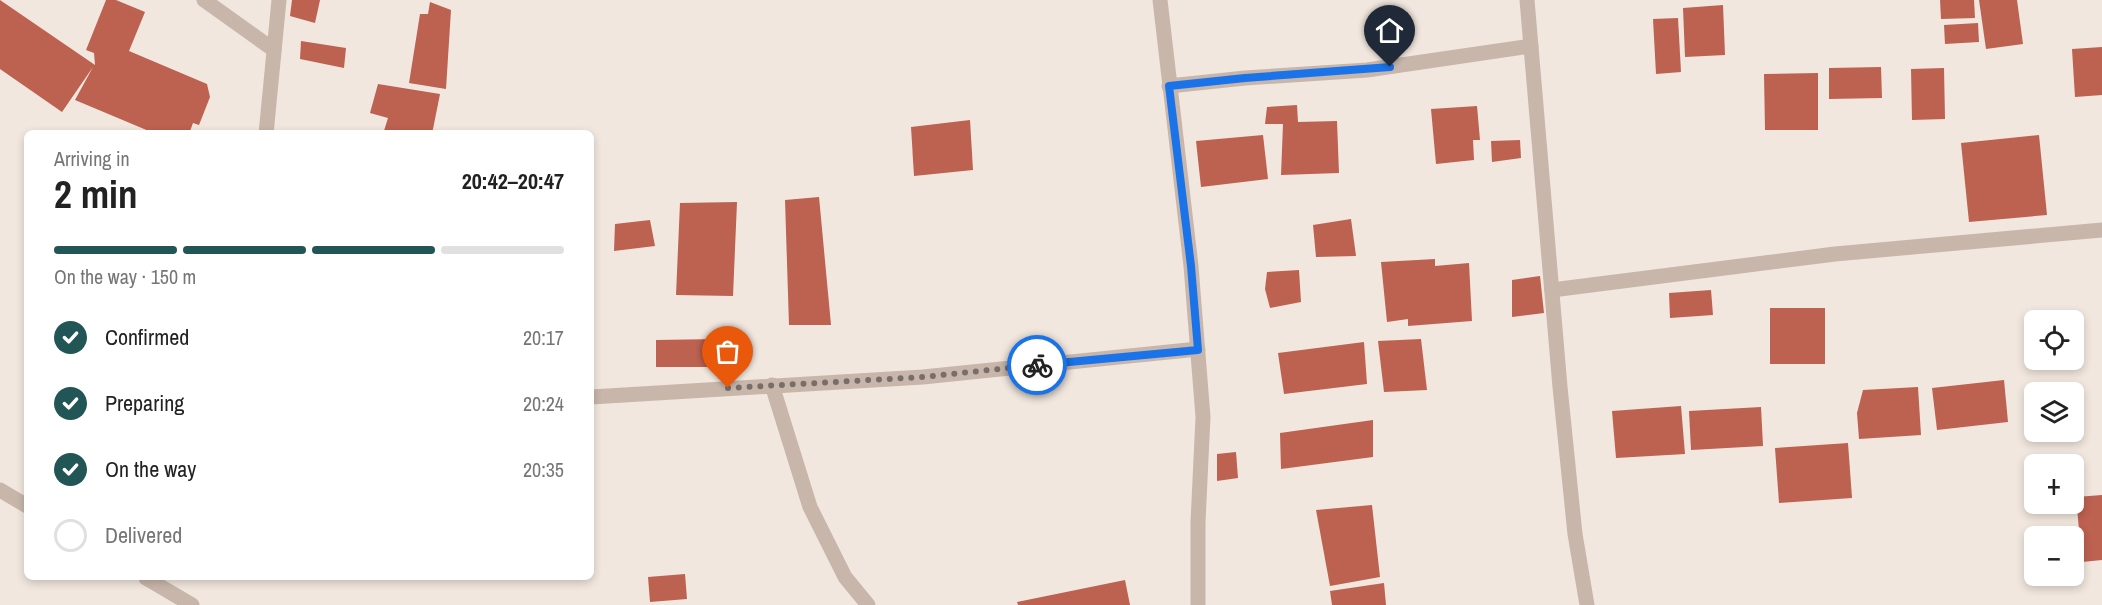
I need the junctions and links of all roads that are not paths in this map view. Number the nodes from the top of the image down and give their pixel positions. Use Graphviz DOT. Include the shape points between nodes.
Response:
graph roads {
  1 [pos="204,0"];
  2 [pos="279,0"];
  3 [pos="1160,0"];
  4 [pos="1527,0"];
  5 [pos="1531,46"];
  6 [pos="274,50"];
  7 [pos="1169,86"];
  8 [pos="266,130"];
  9 [pos="2102,230"];
  10 [pos="1552,290"];
  11 [pos="1198,350"];
  12 [pos="772,385"];
  13 [pos="594,397"];
  14 [pos="0,490"];
  15 [pos="24,504"];
  16 [pos="154,580"];
  17 [pos="170,584"];
  18 [pos="192,605"];
  19 [pos="868,605"];
  20 [pos="1198,605"];
  21 [pos="1587,605"];
  1 -- 6 [label="street"];
  2 -- 6 [label="street"];
  3 -- 7 [label="street"];
  4 -- 5 [label="street"];
  5 -- 7 [label="street" via="1367,70"];
  5 -- 10 [label="street"];
  6 -- 8 [label="street"];
  7 -- 11 [label="street"];
  9 -- 10 [label="street" via="1835,254"];
  10 -- 21 [label="street" via="1575,534"];
  11 -- 12 [label="street" via="923,377"];
  11 -- 20 [label="street" via="1203,417"];
  12 -- 13 [label="street"];
  12 -- 19 [label="street" via="810,507 845,577"];
  14 -- 15 [label="street"];
  16 -- 17 [label="street"];
  17 -- 18 [label="street"];
}
